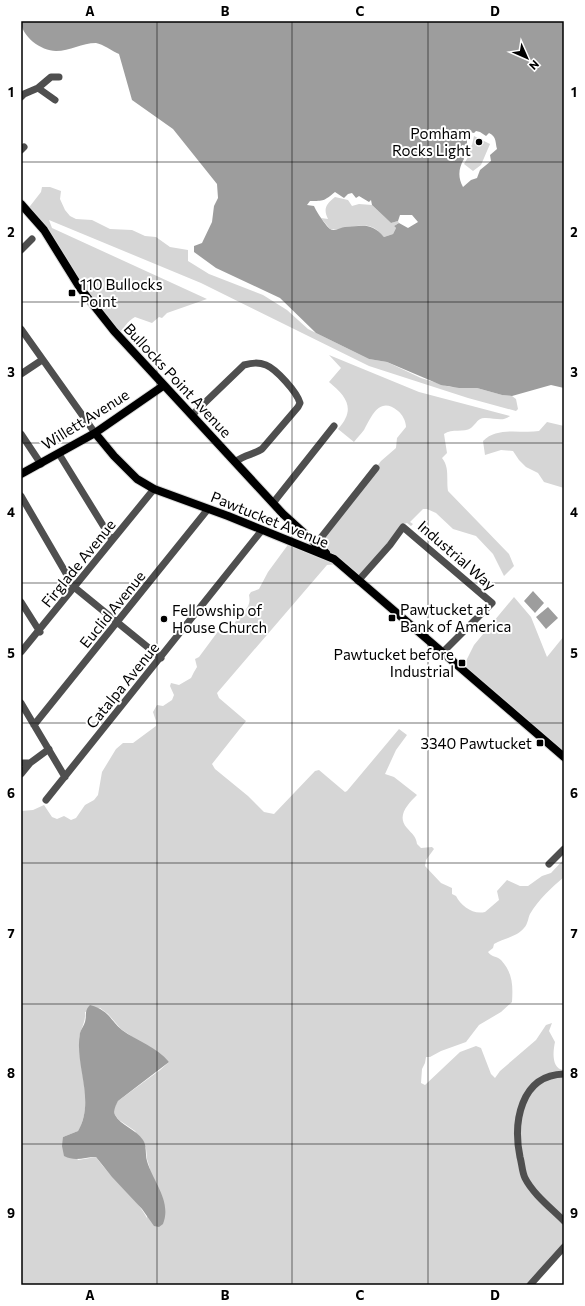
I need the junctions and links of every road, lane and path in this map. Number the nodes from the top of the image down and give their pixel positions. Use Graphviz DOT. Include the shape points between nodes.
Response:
graph roads {
  1 [pos="58,77"];
  2 [pos="38,88"];
  3 [pos="22,95"];
  4 [pos="55,100"];
  5 [pos="21,204"];
  6 [pos="32,239"];
  7 [pos="21,250"];
  8 [pos="21,329"];
  9 [pos="42,360"];
  10 [pos="21,374"];
  11 [pos="162,386"];
  12 [pos="192,415"];
  13 [pos="334,426"];
  14 [pos="95,433"];
  15 [pos="21,434"];
  16 [pos="59,454"];
  17 [pos="235,462"];
  18 [pos="40,464"];
  19 [pos="376,468"];
  20 [pos="21,474"];
  21 [pos="154,490"];
  22 [pos="21,496"];
  23 [pos="273,503"];
  24 [pos="208,509"];
  25 [pos="297,528"];
  26 [pos="262,530"];
  27 [pos="112,540"];
  28 [pos="288,540"];
  29 [pos="314,546"];
  30 [pos="334,559"];
  31 [pos="358,581"];
  32 [pos="74,587"];
  33 [pos="21,602"];
  34 [pos="118,623"];
  35 [pos="40,632"];
  36 [pos="21,652"];
  37 [pos="442,653"];
  38 [pos="161,658"];
  39 [pos="21,703"];
  40 [pos="34,725"];
  41 [pos="49,749"];
  42 [pos="564,757"];
  43 [pos="21,763"];
  44 [pos="30,763"];
  45 [pos="21,774"];
  46 [pos="65,777"];
  47 [pos="46,800"];
  48 [pos="564,849"];
  49 [pos="549,864"];
  50 [pos="564,1074"];
  51 [pos="564,1221"];
  52 [pos="564,1247"];
  53 [pos="530,1285"];
  1 -- 2 [label="street" via="51,77"];
  2 -- 3 [label="street"];
  2 -- 4 [label="street"];
  5 -- 11 [label="main road, Bullocks Point Avenue" via="44,230 80,288"];
  6 -- 7 [label="street"];
  8 -- 9 [label="street, Pawtucket Avenue"];
  9 -- 10 [label="street"];
  9 -- 14 [label="street, Pawtucket Avenue"];
  11 -- 12 [label="main road, Bullocks Point Avenue"];
  11 -- 14 [label="main road, Willett Avenue"];
  12 -- 17 [label="main road, Bullocks Point Avenue"];
  12 -- 17 [label="street" via="244,365 266,365 284,380 298,397 298,407 262,449 247,454"];
  13 -- 23 [label="street"];
  14 -- 16 [label="main road, Willett Avenue"];
  14 -- 21 [label="main road, Pawtucket Avenue" via="137,479"];
  15 -- 18 [label="street"];
  16 -- 18 [label="main road, Willett Avenue"];
  16 -- 27 [label="street"];
  17 -- 23 [label="main road, Bullocks Point Avenue"];
  18 -- 20 [label="main road, Willett Avenue"];
  19 -- 29 [label="street"];
  21 -- 24 [label="main road, Pawtucket Avenue"];
  21 -- 27 [label="street, Firglade Avenue"];
  22 -- 32 [label="street"];
  23 -- 25 [label="main road, Bullocks Point Avenue"];
  24 -- 26 [label="main road, Pawtucket Avenue"];
  24 -- 34 [label="street, Euclid Avenue"];
  25 -- 28 [label="main road"];
  25 -- 29 [label="main road, Bullocks Point Avenue"];
  26 -- 28 [label="main road, Pawtucket Avenue"];
  26 -- 38 [label="street, Catalpa Avenue"];
  27 -- 32 [label="street, Firglade Avenue"];
  28 -- 29 [label="main road, Pawtucket Avenue"];
  29 -- 30 [label="main road, Bullocks Point Avenue"];
  30 -- 31 [label="main road, Pawtucket Avenue"];
  31 -- 37 [label="main road, Pawtucket Avenue"];
  31 -- 37 [label="street, Industrial Way" via="403,527 492,603"];
  32 -- 34 [label="street"];
  32 -- 35 [label="street, Firglade Avenue"];
  33 -- 35 [label="street"];
  34 -- 38 [label="street"];
  34 -- 40 [label="street, Euclid Avenue"];
  35 -- 36 [label="street, Firglade Avenue"];
  37 -- 42 [label="main road, Pawtucket Avenue"];
  38 -- 46 [label="street, Catalpa Avenue"];
  39 -- 40 [label="street"];
  40 -- 41 [label="street"];
  41 -- 44 [label="street"];
  41 -- 46 [label="street"];
  43 -- 44 [label="street"];
  44 -- 45 [label="street"];
  46 -- 47 [label="street, Catalpa Avenue"];
  48 -- 49 [label="street"];
  50 -- 51 [label="street" via="546,1076 531,1088 520,1114 517,1144 525,1177 531,1187"];
  52 -- 53 [label="street"];
}
